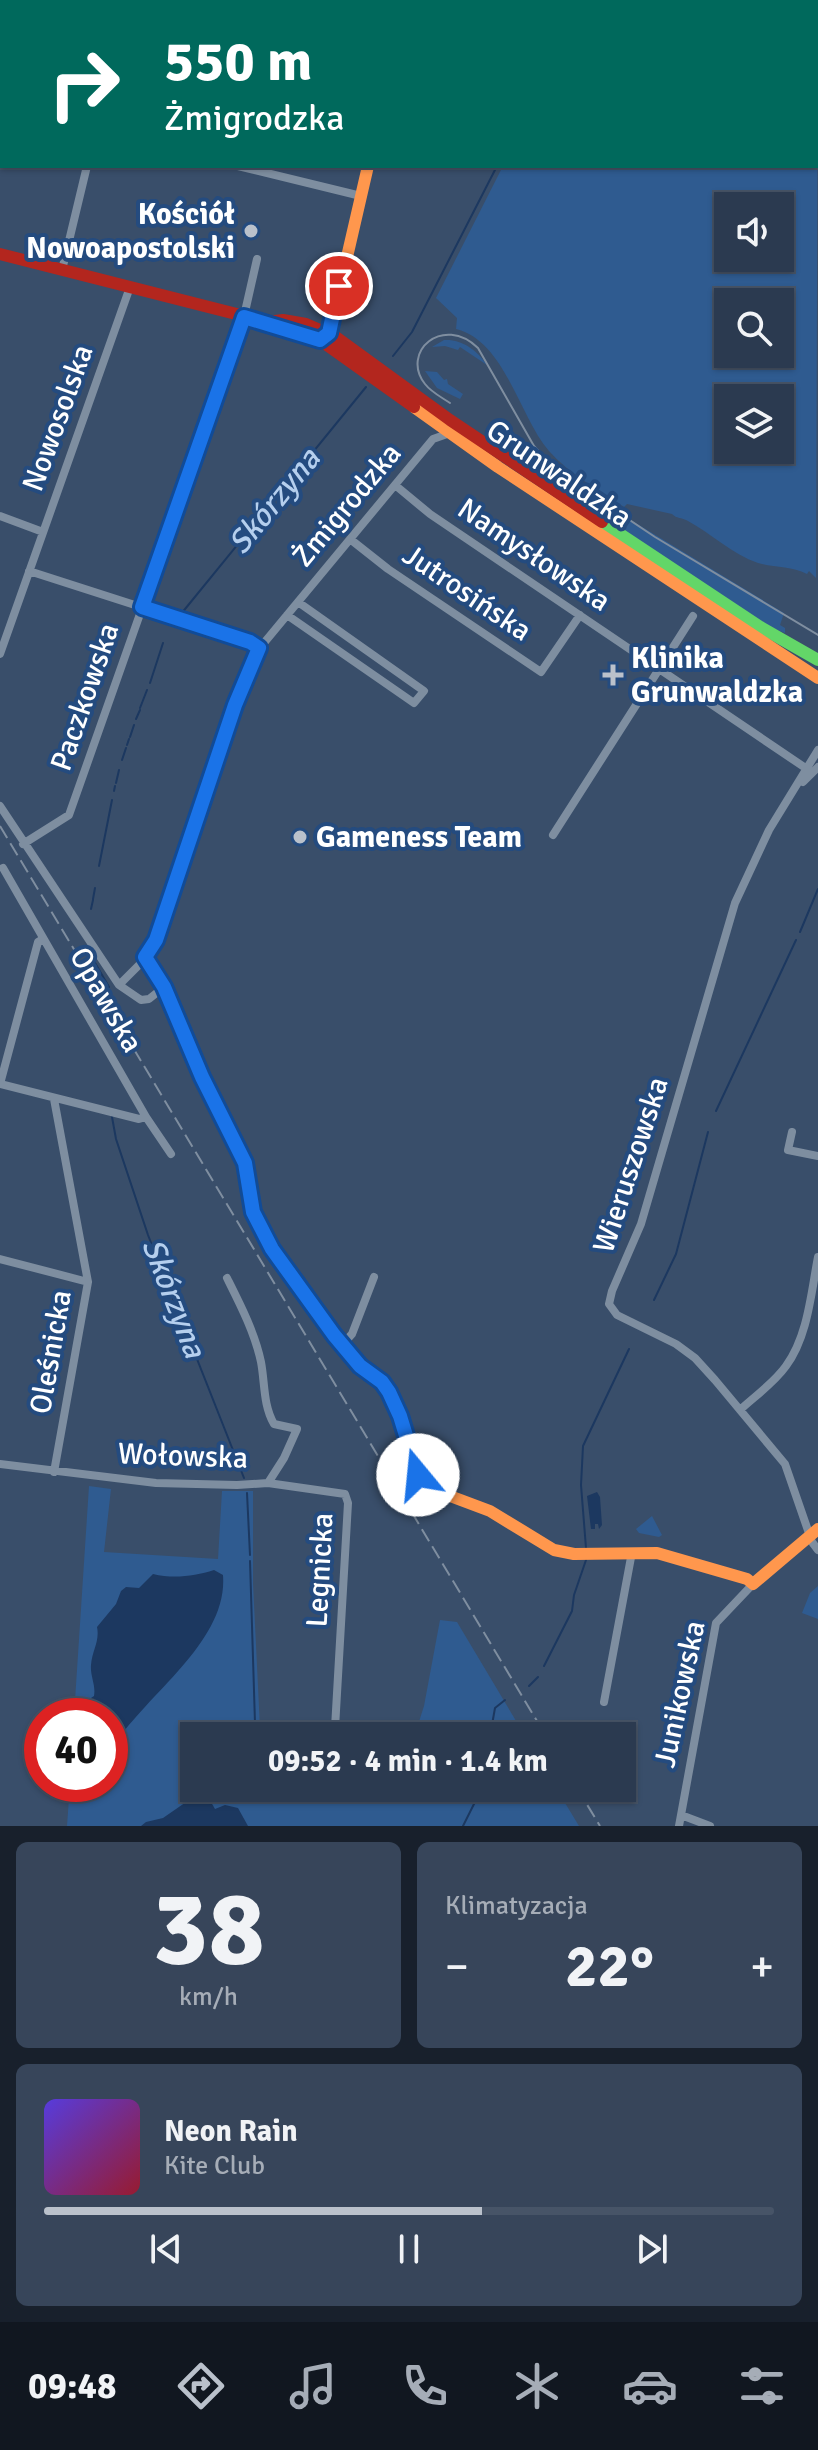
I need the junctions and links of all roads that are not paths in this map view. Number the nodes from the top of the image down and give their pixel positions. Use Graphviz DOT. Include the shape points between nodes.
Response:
graph roads {
  1 [pos="87,168"];
  2 [pos="246,168"];
  3 [pos="368,168"];
  4 [pos="361,196"];
  5 [pos="0,254"];
  6 [pos="256,262"];
  7 [pos="62,270"];
  8 [pos="130,287"];
  9 [pos="244,317"];
  10 [pos="322,334"];
  11 [pos="430,419"];
  12 [pos="450,433"];
  13 [pos="433,439"];
  14 [pos="395,485"];
  15 [pos="0,516"];
  16 [pos="43,532"];
  17 [pos="350,539"];
  18 [pos="29,571"];
  19 [pos="298,602"];
  20 [pos="142,607"];
  21 [pos="287,615"];
  22 [pos="580,615"];
  23 [pos="693,616"];
  24 [pos="259,648"];
  25 [pos="0,654"];
  26 [pos="818,660"];
  27 [pos="658,668"];
  28 [pos="818,678"];
  29 [pos="818,750"];
  30 [pos="818,767"];
  31 [pos="807,769"];
  32 [pos="797,788"];
  33 [pos="0,806"];
  34 [pos="553,835"];
  35 [pos="23,844"];
  36 [pos="3,868"];
  37 [pos="43,939"];
  38 [pos="145,957"];
  39 [pos="119,985"];
  40 [pos="164,987"];
  41 [pos="0,1084"];
  42 [pos="54,1099"];
  43 [pos="146,1117"];
  44 [pos="792,1132"];
  45 [pos="171,1154"];
  46 [pos="818,1156"];
  47 [pos="818,1257"];
  48 [pos="0,1259"];
  49 [pos="374,1277"];
  50 [pos="227,1278"];
  51 [pos="88,1282"];
  52 [pos="342,1345"];
  53 [pos="740,1410"];
  54 [pos="0,1464"];
  55 [pos="54,1472"];
  56 [pos="268,1483"];
  57 [pos="814,1533"];
  58 [pos="818,1550"];
  59 [pos="632,1552"];
  60 [pos="753,1584"];
  61 [pos="604,1702"];
  62 [pos="335,1722"];
  63 [pos="681,1815"];
  64 [pos="679,1826"];
  65 [pos="710,1826"];
  1 -- 7 [label="street"];
  2 -- 4 [label="street"];
  3 -- 4 [label="street"];
  4 -- 10 [label="street"];
  5 -- 7 [label="street, Grunwaldzka"];
  6 -- 9 [label="street, Paczkowska"];
  7 -- 8 [label="street, Grunwaldzka"];
  8 -- 9 [label="street, Grunwaldzka"];
  8 -- 16 [label="street, Nowosolska"];
  9 -- 10 [label="street, Grunwaldzka"];
  9 -- 20 [label="street, Paczkowska"];
  10 -- 11 [label="street, Grunwaldzka"];
  10 -- 26 [label="street, Grunwaldzka" via="709,594"];
  11 -- 12 [label="street, Grunwaldzka"];
  11 -- 13 [label="street, Żmigrodzka"];
  12 -- 13 [label="street, Żmigrodzka"];
  12 -- 28 [label="street, Grunwaldzka"];
  13 -- 14 [label="street, Żmigrodzka"];
  14 -- 17 [label="street, Żmigrodzka"];
  14 -- 22 [label="street, Namysłowska"];
  15 -- 16 [label="street"];
  16 -- 18 [label="street, Nowosolska"];
  17 -- 19 [label="street, Żmigrodzka"];
  17 -- 22 [label="street, Jutrosińska" via="541,672"];
  18 -- 20 [label="street"];
  18 -- 25 [label="street, Nowosolska"];
  19 -- 21 [label="street, Żmigrodzka"];
  19 -- 21 [label="street, Żmigrodzka" via="424,691 414,703"];
  20 -- 24 [label="street"];
  20 -- 35 [label="street, Paczkowska" via="69,815"];
  21 -- 24 [label="street, Żmigrodzka"];
  22 -- 27 [label="street, Namysłowska"];
  23 -- 27 [label="street"];
  24 -- 38 [label="street, Żmigrodzka" via="156,940"];
  27 -- 31 [label="street, Namysłowska"];
  27 -- 34 [label="street"];
  29 -- 31 [label="street, Wieruszowska"];
  30 -- 32 [label="street, Wieruszowska"];
  31 -- 32 [label="street, Wieruszowska"];
  32 -- 53 [label="street, Wieruszowska" via="769,830 735,903 641,1224 609,1298 617,1315 667,1337 695,1358"];
  33 -- 35 [label="street"];
  35 -- 39 [label="street"];
  36 -- 37 [label="street, Opawska"];
  37 -- 41 [label="street"];
  37 -- 43 [label="street, Opawska"];
  38 -- 39 [label="street, Żmigrodzka"];
  38 -- 40 [label="street"];
  39 -- 40 [label="street" via="141,1000"];
  40 -- 52 [label="street" via="245,1163 253,1212 272,1249"];
  41 -- 42 [label="street"];
  42 -- 43 [label="street"];
  42 -- 51 [label="street, Oleśnicka"];
  43 -- 45 [label="street, Opawska"];
  44 -- 46 [label="street" via="788,1150"];
  47 -- 53 [label="street" via="792,1356"];
  48 -- 51 [label="street"];
  49 -- 52 [label="street" via="352,1334"];
  50 -- 56 [label="street, Wołowska" via="255,1341 269,1416 274,1424 297,1429"];
  51 -- 55 [label="street, Oleśnicka"];
  52 -- 59 [label="street" via="389,1392 427,1488 490,1511 554,1550"];
  53 -- 57 [label="street, Wieruszowska" via="785,1464"];
  54 -- 55 [label="street, Wołowska"];
  55 -- 56 [label="street, Wołowska" via="156,1483"];
  56 -- 62 [label="street, Legnicka" via="342,1492 347,1498"];
  57 -- 58 [label="street, Wieruszowska"];
  57 -- 60 [label="street"];
  59 -- 60 [label="street" via="671,1555"];
  59 -- 61 [label="street"];
  60 -- 63 [label="street, Junikowska" via="716,1623"];
  63 -- 64 [label="street, Junikowska"];
  63 -- 65 [label="street"];
}
